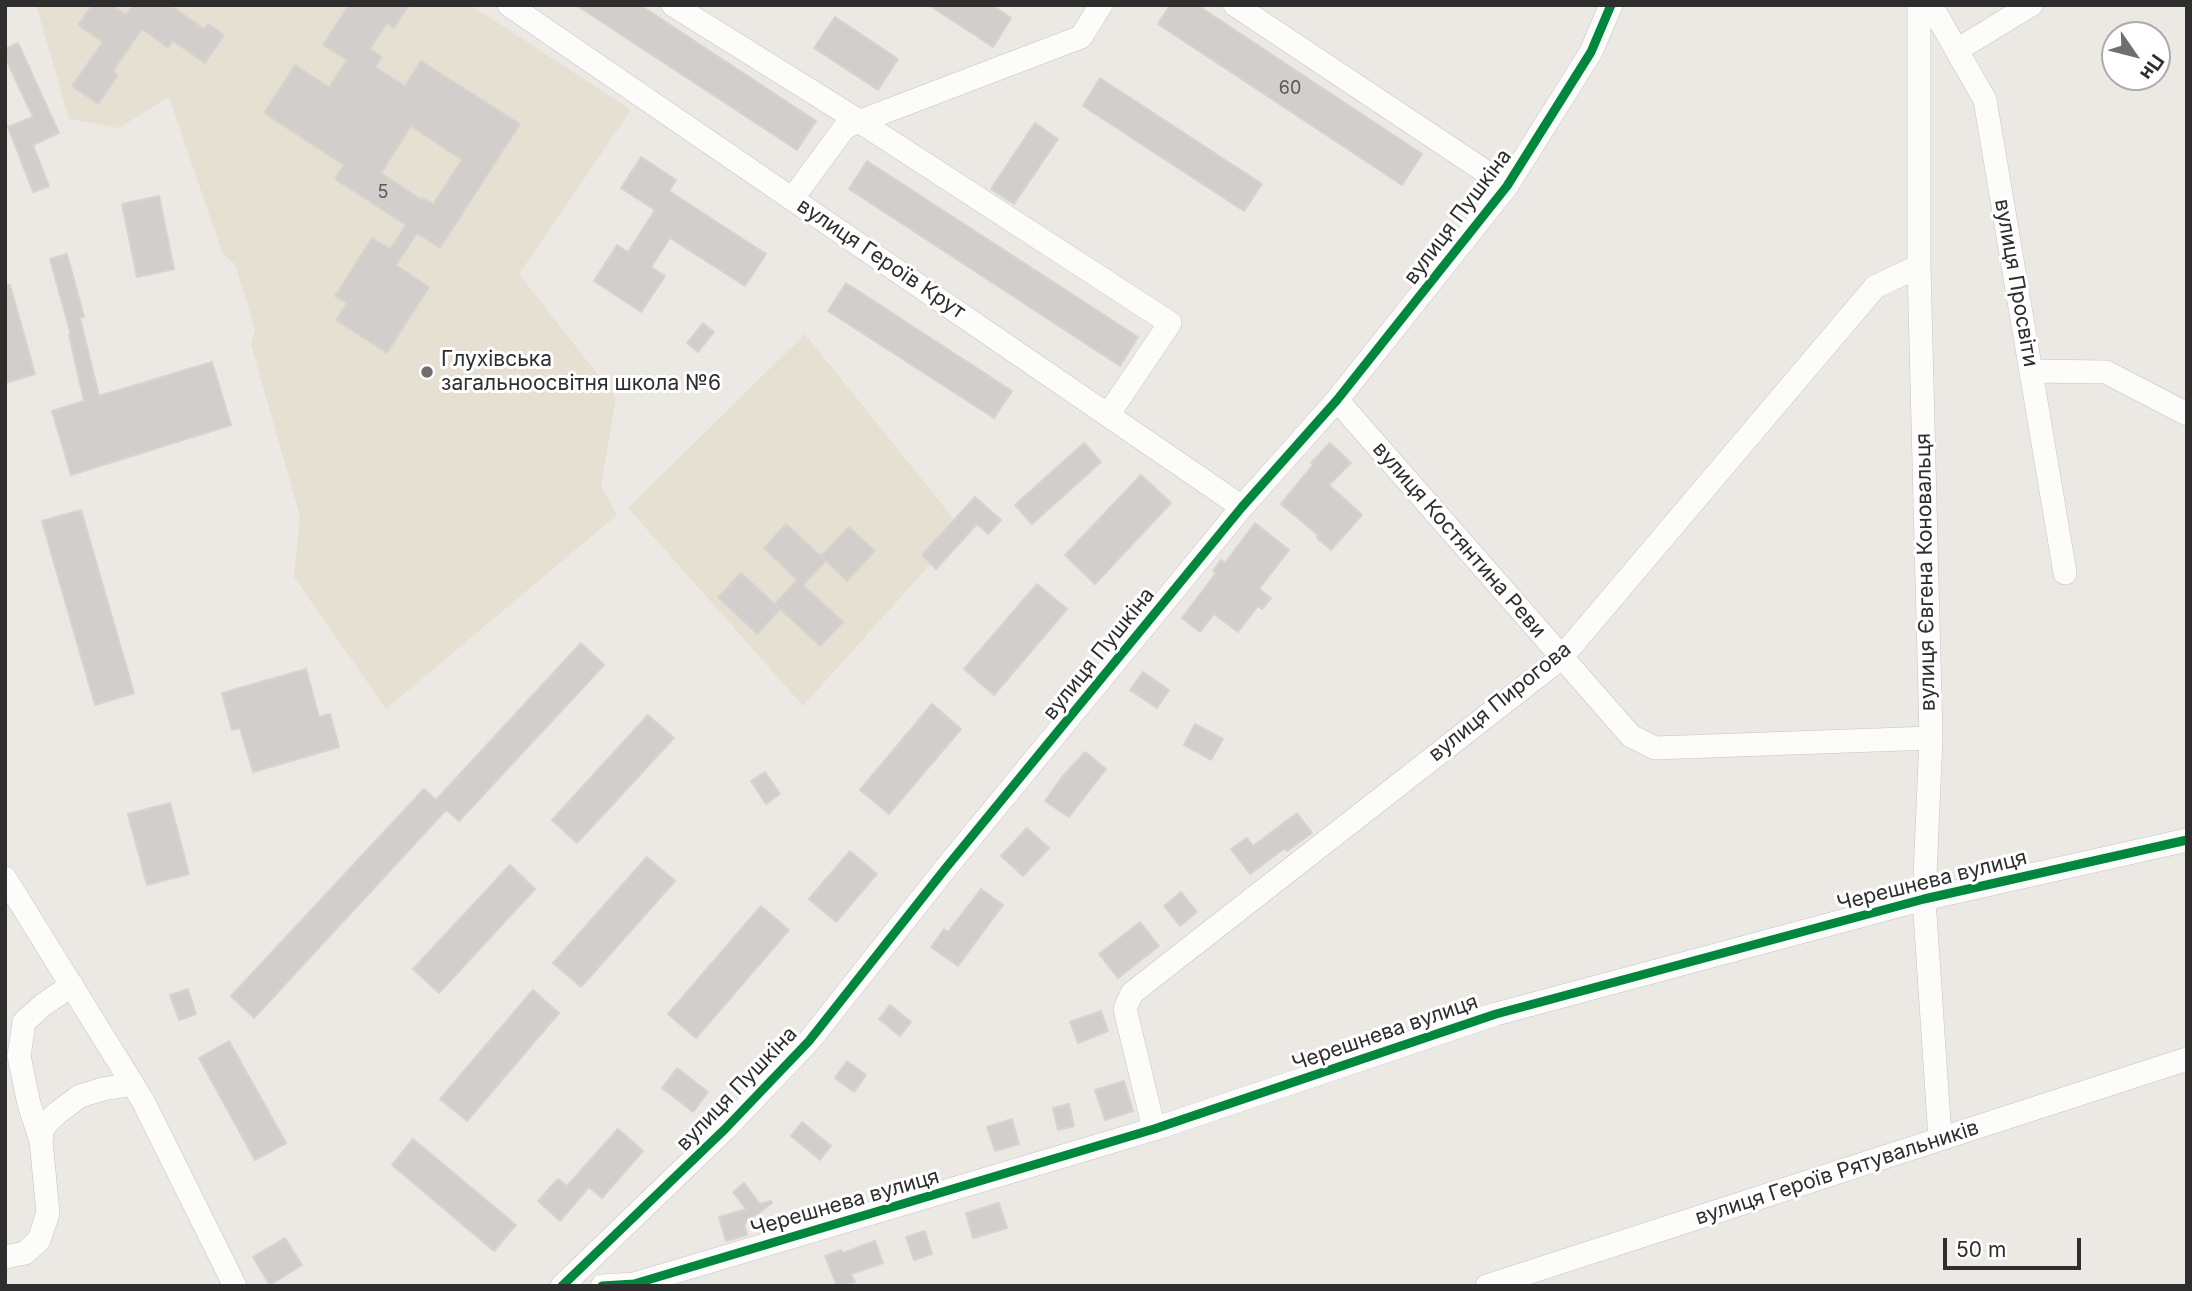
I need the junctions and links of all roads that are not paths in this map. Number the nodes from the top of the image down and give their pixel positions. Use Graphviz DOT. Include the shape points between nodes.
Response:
graph roads {
  1 [pos="673,5"];
  2 [pos="1101,5"];
  3 [pos="1235,5"];
  4 [pos="1611,5"];
  5 [pos="1919,5"];
  6 [pos="1931,5"];
  7 [pos="2031,5"];
  8 [pos="517,8"];
  9 [pos="1957,50"];
  10 [pos="859,121"];
  11 [pos="1507,186"];
  12 [pos="792,198"];
  13 [pos="1919,266"];
  14 [pos="2031,371"];
  15 [pos="1337,400"];
  16 [pos="2187,414"];
  17 [pos="1108,415"];
  18 [pos="1242,507"];
  19 [pos="2065,573"];
  20 [pos="1561,658"];
  21 [pos="1931,738"];
  22 [pos="2187,839"];
  23 [pos="5,878"];
  24 [pos="1924,899"];
  25 [pos="72,985"];
  26 [pos="2187,1059"];
  27 [pos="132,1084"];
  28 [pos="1154,1129"];
  29 [pos="1940,1138"];
  30 [pos="41,1140"];
  31 [pos="5,1257"];
  32 [pos="235,1286"];
  33 [pos="562,1286"];
  34 [pos="602,1286"];
  35 [pos="1487,1286"];
  1 -- 10 [label="street"];
  2 -- 10 [label="street" via="1081,37"];
  3 -- 11 [label="street"];
  4 -- 11 [label="street, вулиця Пушкіна" via="1591,52"];
  5 -- 13 [label="street, вулиця Євгена Коновальця"];
  6 -- 9 [label="street, вулиця Просвіти"];
  7 -- 9 [label="street"];
  8 -- 12 [label="street, вулиця Героїв Крут"];
  9 -- 14 [label="street, вулиця Просвіти" via="1985,100"];
  10 -- 12 [label="street" via="845,127"];
  10 -- 17 [label="street" via="1170,323"];
  11 -- 15 [label="street, вулиця Пушкіна"];
  12 -- 17 [label="street, вулиця Героїв Крут"];
  13 -- 20 [label="street, вулиця Пирогова" via="1875,286"];
  13 -- 21 [label="street, вулиця Євгена Коновальця"];
  14 -- 16 [label="street" via="2106,372"];
  14 -- 19 [label="street, вулиця Просвіти"];
  15 -- 18 [label="street, вулиця Пушкіна"];
  15 -- 20 [label="street, вулиця Костянтина Реви"];
  17 -- 18 [label="street, вулиця Героїв Крут"];
  18 -- 33 [label="street, вулиця Пушкіна" via="809,1041"];
  20 -- 21 [label="street, вулиця Костянтина Реви" via="1630,736 1655,748"];
  20 -- 28 [label="street, вулиця Пирогова" via="1132,992 1125,1009"];
  21 -- 24 [label="street, вулиця Євгена Коновальця"];
  22 -- 24 [label="street, Черешнева вулиця"];
  23 -- 25 [label="street"];
  24 -- 28 [label="street, Черешнева вулиця" via="1496,1014"];
  24 -- 29 [label="street, вулиця Євгена Коновальця"];
  25 -- 27 [label="street"];
  25 -- 30 [label="street" via="24,1022 19,1056"];
  26 -- 29 [label="street, вулиця Героїв Рятувальників"];
  27 -- 30 [label="street" via="80,1096 43,1128"];
  27 -- 32 [label="street"];
  28 -- 34 [label="street, Черешнева вулиця" via="634,1284"];
  29 -- 35 [label="street, вулиця Героїв Рятувальників"];
  30 -- 31 [label="street" via="48,1213 39,1240 25,1253"];
}
